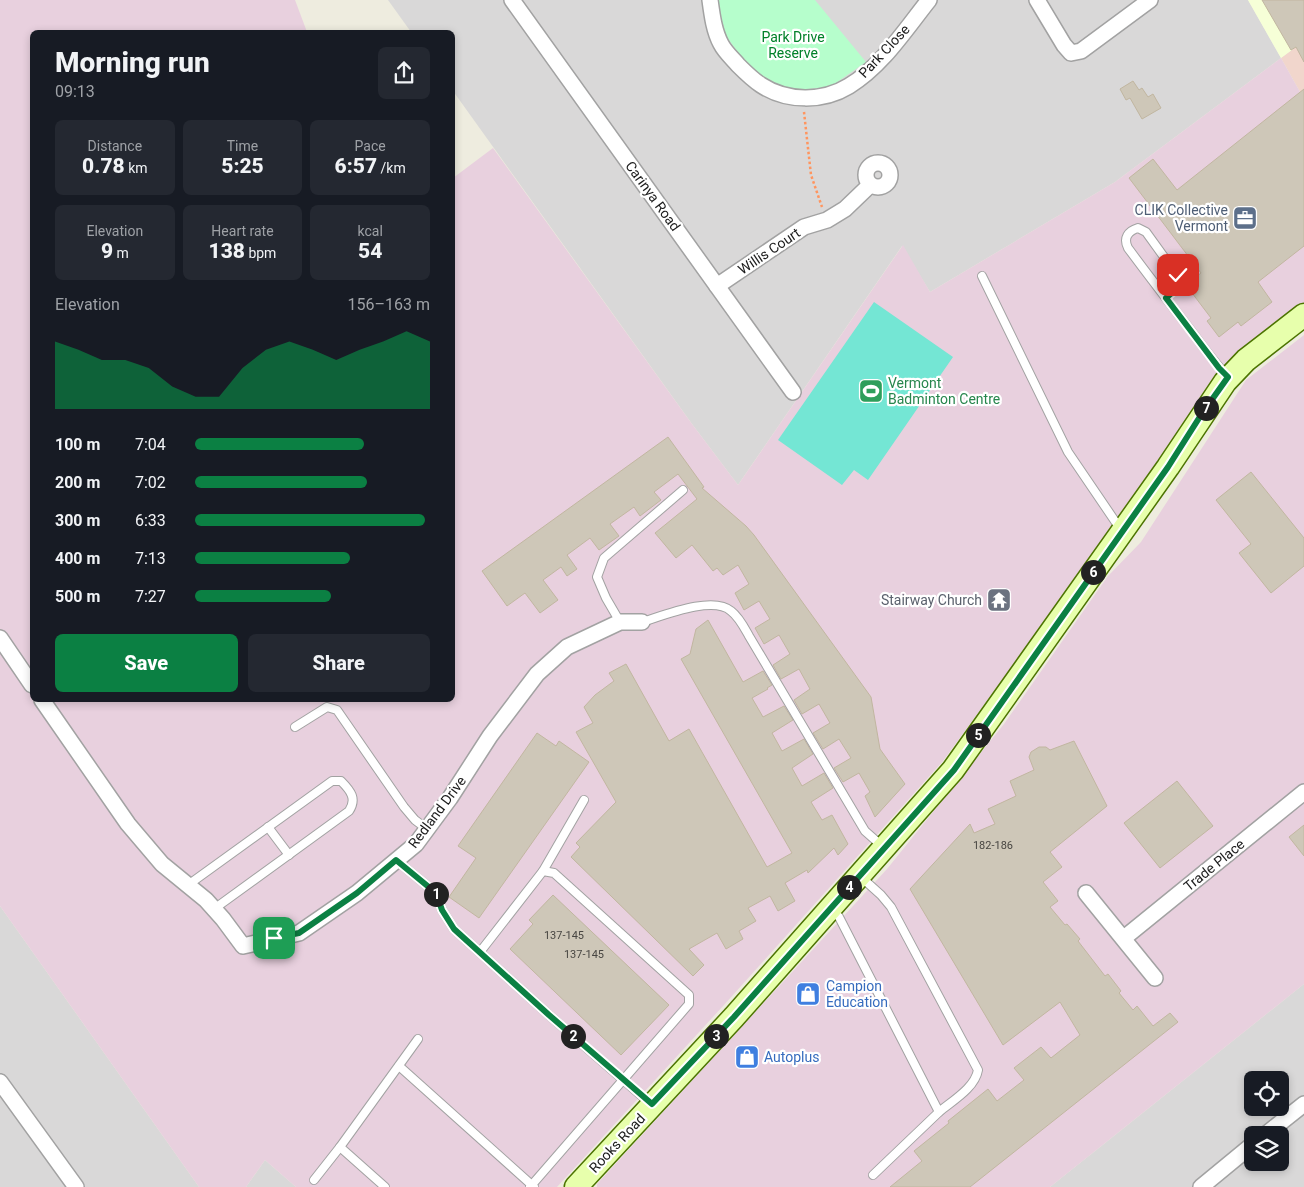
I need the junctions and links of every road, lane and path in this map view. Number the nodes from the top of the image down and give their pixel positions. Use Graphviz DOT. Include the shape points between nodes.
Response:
graph roads {
  1 [pos="512,0"];
  2 [pos="710,0"];
  3 [pos="929,0"];
  4 [pos="1037,0"];
  5 [pos="1150,0"];
  6 [pos="803,98"];
  7 [pos="870,185"];
  8 [pos="827,220"];
  9 [pos="982,276"];
  10 [pos="717,286"];
  11 [pos="1166,298"];
  12 [pos="1304,315"];
  13 [pos="1228,377"];
  14 [pos="793,392"];
  15 [pos="683,490"];
  16 [pos="1122,532"];
  17 [pos="620,622"];
  18 [pos="642,622"];
  19 [pos="0,638"];
  20 [pos="30,683"];
  21 [pos="43,702"];
  22 [pos="295,727"];
  23 [pos="1304,792"];
  24 [pos="584,800"];
  25 [pos="268,827"];
  26 [pos="427,830"];
  27 [pos="884,847"];
  28 [pos="289,855"];
  29 [pos="396,860"];
  30 [pos="543,871"];
  31 [pos="860,875"];
  32 [pos="188,885"];
  33 [pos="1086,893"];
  34 [pos="831,908"];
  35 [pos="214,909"];
  36 [pos="1124,938"];
  37 [pos="480,952"];
  38 [pos="1155,978"];
  39 [pos="418,1039"];
  40 [pos="398,1066"];
  41 [pos="624,1080"];
  42 [pos="0,1082"];
  43 [pos="652,1104"];
  44 [pos="1304,1104"];
  45 [pos="939,1112"];
  46 [pos="1277,1126"];
  47 [pos="340,1147"];
  48 [pos="1244,1152"];
  49 [pos="872,1175"];
  50 [pos="314,1180"];
  51 [pos="532,1186"];
  52 [pos="76,1187"];
  53 [pos="384,1187"];
  54 [pos="576,1187"];
  55 [pos="1201,1187"];
  1 -- 10 [label="street, Carinya Road"];
  2 -- 6 [label="street" via="714,25 722,45 734,61 762,86"];
  3 -- 6 [label="street, Park Close" via="882,58 862,77 838,92"];
  4 -- 5 [label="street" via="1064,46 1071,52 1081,51"];
  6 -- 8 [label="path" via="811,175"];
  7 -- 8 [label="street, Willis Court" via="845,209"];
  8 -- 10 [label="street, Willis Court" via="804,227"];
  9 -- 16 [label="lane" via="1068,452"];
  10 -- 14 [label="street, Carinya Road"];
  11 -- 11 [label="lane" via="1125,242 1134,229 1146,232 1178,275 1179,285"];
  11 -- 13 [label="lane"];
  12 -- 13 [label="street, Rooks Road"];
  13 -- 16 [label="street, Rooks Road"];
  15 -- 17 [label="lane" via="604,558 597,577"];
  16 -- 27 [label="street, Rooks Road" via="954,770"];
  17 -- 18 [label="street, Redland Drive"];
  17 -- 26 [label="street, Redland Drive" via="567,647 537,674 490,736"];
  18 -- 27 [label="lane" via="687,608 718,604 730,609 865,831"];
  19 -- 20 [label="street"];
  21 -- 32 [label="street, Redland Drive" via="128,824 162,864"];
  22 -- 26 [label="lane" via="327,707 337,710 404,807"];
  23 -- 36 [label="street, Trade Place"];
  24 -- 30 [label="lane"];
  25 -- 28 [label="lane"];
  25 -- 28 [label="lane" via="332,781 342,781 353,795 349,811"];
  25 -- 32 [label="lane"];
  26 -- 29 [label="street, Redland Drive"];
  27 -- 31 [label="street, Rooks Road"];
  28 -- 35 [label="lane"];
  29 -- 35 [label="street, Redland Drive" via="357,893 299,933 243,946"];
  29 -- 37 [label="lane" via="436,893 454,929"];
  30 -- 37 [label="lane"];
  30 -- 41 [label="lane" via="554,873 690,995 689,1004"];
  31 -- 34 [label="street, Rooks Road"];
  31 -- 45 [label="lane" via="891,907 978,1070 971,1085"];
  32 -- 35 [label="street, Redland Drive"];
  33 -- 36 [label="street"];
  34 -- 43 [label="street, Rooks Road"];
  34 -- 45 [label="lane" via="839,917"];
  36 -- 38 [label="street"];
  37 -- 41 [label="lane"];
  39 -- 40 [label="lane"];
  40 -- 47 [label="lane"];
  40 -- 51 [label="lane"];
  41 -- 43 [label="lane"];
  41 -- 51 [label="lane"];
  42 -- 52 [label="street"];
  43 -- 54 [label="street, Rooks Road"];
  44 -- 46 [label="street"];
  45 -- 49 [label="lane"];
  47 -- 50 [label="lane"];
  47 -- 53 [label="lane"];
  48 -- 55 [label="street"];
}
